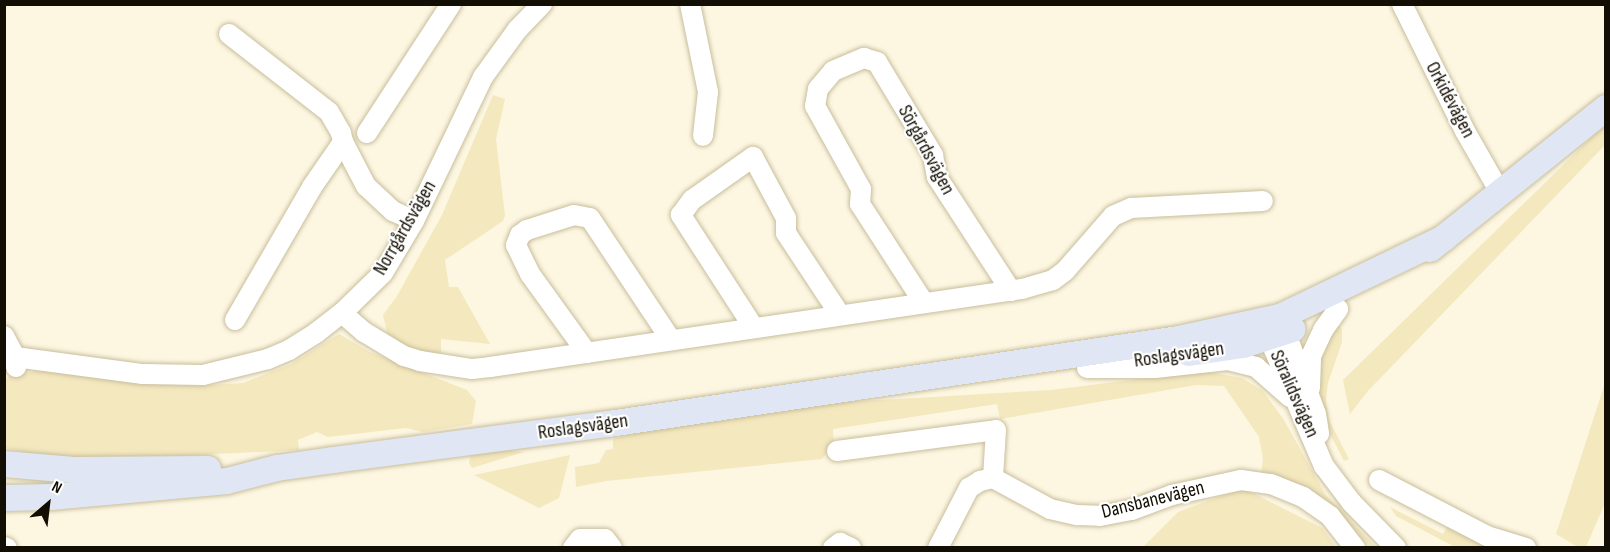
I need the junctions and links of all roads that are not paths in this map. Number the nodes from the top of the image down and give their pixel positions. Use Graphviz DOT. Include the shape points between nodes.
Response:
graph roads {
  1 [pos="451,4"];
  2 [pos="690,4"];
  3 [pos="1402,4"];
  4 [pos="531,8"];
  5 [pos="229,34"];
  6 [pos="1605,108"];
  7 [pos="367,133"];
  8 [pos="703,135"];
  9 [pos="343,142"];
  10 [pos="1501,195"];
  11 [pos="1263,201"];
  12 [pos="414,221"];
  13 [pos="1444,238"];
  14 [pos="1011,291"];
  15 [pos="924,303"];
  16 [pos="1338,309"];
  17 [pos="342,313"];
  18 [pos="840,315"];
  19 [pos="235,320"];
  20 [pos="1274,327"];
  21 [pos="754,328"];
  22 [pos="4,336"];
  23 [pos="671,340"];
  24 [pos="587,353"];
  25 [pos="10,363"];
  26 [pos="1087,368"];
  27 [pos="887,382"];
  28 [pos="1296,404"];
  29 [pos="1316,414"];
  30 [pos="837,451"];
  31 [pos="4,464"];
  32 [pos="1324,466"];
  33 [pos="277,468"];
  34 [pos="993,478"];
  35 [pos="1379,480"];
  36 [pos="4,498"];
  37 [pos="1523,547"];
  38 [pos="573,548"];
  39 [pos="612,548"];
  40 [pos="833,548"];
  41 [pos="851,548"];
  42 [pos="938,548"];
  43 [pos="1355,548"];
  44 [pos="1396,548"];
  1 -- 7 [label="street"];
  2 -- 8 [label="street" via="708,92"];
  3 -- 10 [label="street, Orkidévägen"];
  4 -- 12 [label="street, Norrgårdsvägen" via="483,77"];
  5 -- 9 [label="street" via="329,112"];
  6 -- 10 [label="main road, Roslagsvägen"];
  9 -- 12 [label="street" via="366,186 393,211"];
  9 -- 19 [label="street" via="312,187"];
  10 -- 13 [label="main road, Roslagsvägen"];
  11 -- 14 [label="street" via="1131,208 1113,216 1084,252 1053,280"];
  12 -- 17 [label="street, Norrgårdsvägen" via="383,273"];
  13 -- 16 [label="main road, Roslagsvägen" via="1406,269"];
  13 -- 20 [label="main road, Roslagsvägen"];
  14 -- 15 [label="street"];
  14 -- 15 [label="street, Sörgårdsvägen" via="937,177 933,155 877,62 864,58 833,71 818,89 815,106 861,189 861,204"];
  15 -- 18 [label="street"];
  16 -- 20 [label="main road, Roslagsvägen"];
  16 -- 29 [label="street" via="1311,356 1309,383"];
  17 -- 24 [label="street" via="387,348 420,361 472,369"];
  17 -- 25 [label="street, Norrgårdsvägen" via="289,350 203,375 143,374 58,362"];
  18 -- 21 [label="street"];
  18 -- 21 [label="street" via="786,233 786,218 753,157 692,200 681,215"];
  20 -- 26 [label="main road, Roslagsvägen" via="1243,345"];
  20 -- 27 [label="main road, Roslagsvägen"];
  20 -- 28 [label="street, Söralidsvägen"];
  20 -- 29 [label="street, Söralidsvägen"];
  21 -- 23 [label="street"];
  22 -- 25 [label="street"];
  23 -- 24 [label="street"];
  23 -- 24 [label="street" via="590,219 574,215 527,230 516,245 530,274"];
  26 -- 27 [label="main road, Roslagsvägen"];
  26 -- 28 [label="street" via="1242,362 1256,367"];
  27 -- 33 [label="main road, Roslagsvägen"];
  28 -- 32 [label="street, Söralidsvägen"];
  29 -- 32 [label="street, Söralidsvägen"];
  30 -- 34 [label="street" via="996,430"];
  31 -- 33 [label="main road, Roslagsvägen" via="75,470"];
  32 -- 44 [label="street, Söralidsvägen"];
  33 -- 36 [label="main road, Roslagsvägen" via="227,481"];
  34 -- 42 [label="street" via="969,488"];
  34 -- 43 [label="street, Dansbanevägen" via="1050,509 1100,516 1241,480 1271,484 1303,497 1330,516"];
  35 -- 37 [label="street" via="1486,536"];
  38 -- 39 [label="street" via="580,539 605,539"];
  40 -- 41 [label="street" via="840,543"];
}
